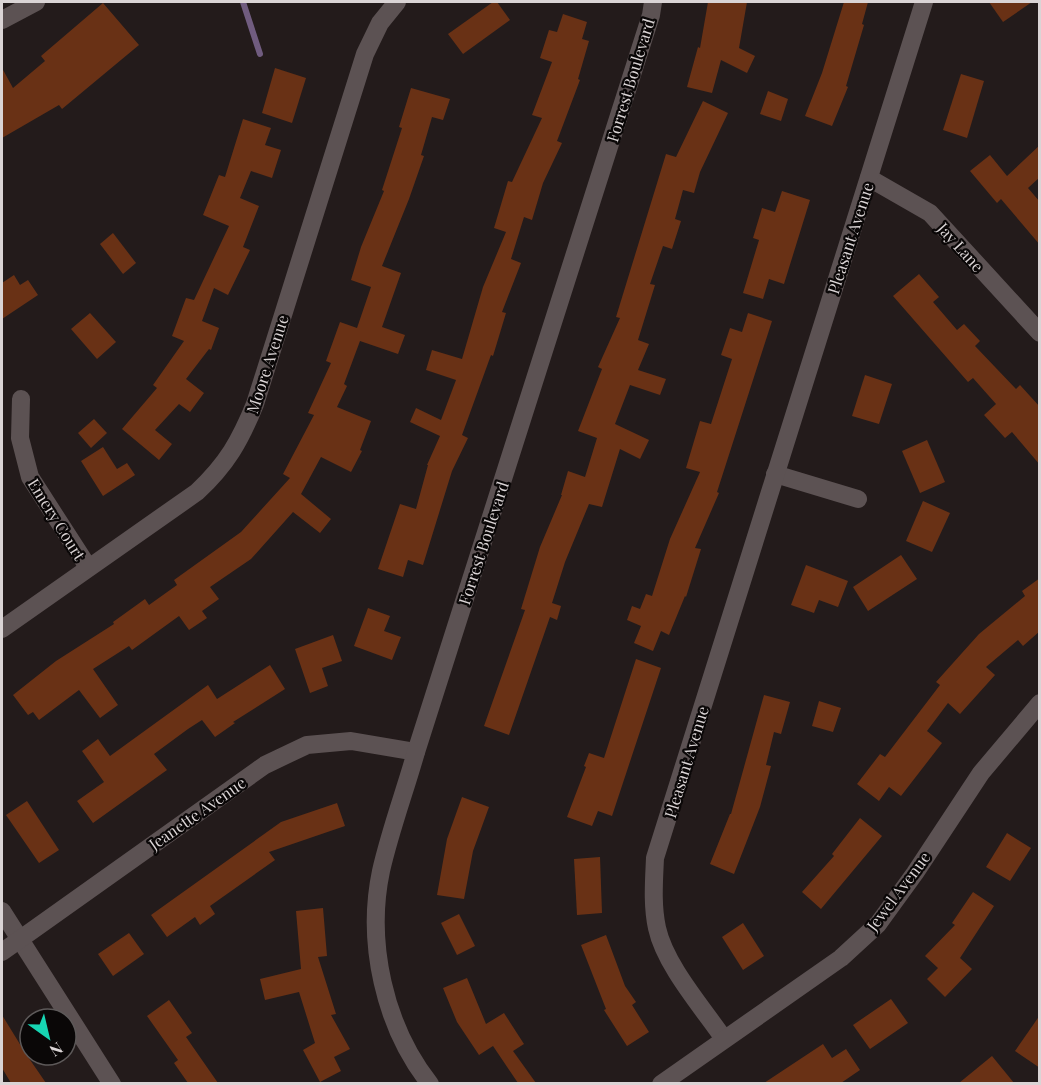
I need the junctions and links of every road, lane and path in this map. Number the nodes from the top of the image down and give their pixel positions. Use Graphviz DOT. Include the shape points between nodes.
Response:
graph roads {
  1 [pos="36,2"];
  2 [pos="398,2"];
  3 [pos="653,2"];
  4 [pos="924,2"];
  5 [pos="2,20"];
  6 [pos="869,178"];
  7 [pos="1040,333"];
  8 [pos="21,399"];
  9 [pos="776,474"];
  10 [pos="858,499"];
  11 [pos="88,567"];
  12 [pos="2,629"];
  13 [pos="1040,703"];
  14 [pos="416,752"];
  15 [pos="2,911"];
  16 [pos="20,939"];
  17 [pos="2,952"];
  18 [pos="724,1039"];
  19 [pos="112,1083"];
  20 [pos="430,1083"];
  21 [pos="661,1083"];
  1 -- 5 [label="street"];
  2 -- 11 [label="street, Moore Avenue" via="380,23 365,54 245,429 217,473 196,492"];
  3 -- 14 [label="street, Forrest Boulevard"];
  4 -- 6 [label="street, Pleasant Avenue"];
  6 -- 7 [label="street, Jay Lane" via="930,213"];
  6 -- 9 [label="street, Pleasant Avenue"];
  8 -- 11 [label="street, Emery Court" via="20,438 30,477"];
  9 -- 10 [label="street"];
  9 -- 18 [label="street, Pleasant Avenue" via="656,858 653,892 657,929 669,960"];
  11 -- 12 [label="street, Moore Avenue"];
  13 -- 18 [label="street, Jewel Avenue" via="981,772 878,924 841,958"];
  14 -- 16 [label="street, Jeanette Avenue" via="351,741 307,745 265,765"];
  14 -- 20 [label="street, Forrest Boulevard" via="381,871 376,927 380,970 393,1017"];
  15 -- 16 [label="street"];
  16 -- 17 [label="street, Jeanette Avenue"];
  16 -- 19 [label="street"];
  18 -- 21 [label="street, Jewel Avenue"];
}
